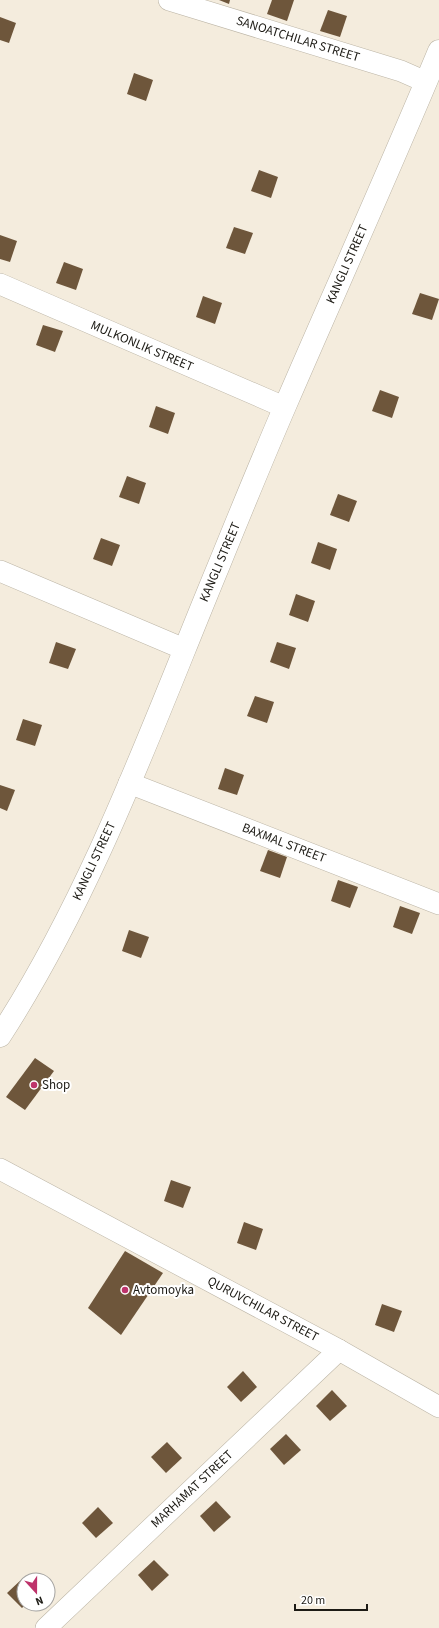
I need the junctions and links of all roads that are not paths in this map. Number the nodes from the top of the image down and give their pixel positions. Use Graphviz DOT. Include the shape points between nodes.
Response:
graph roads {
  1 [pos="169,0"];
  2 [pos="439,51"];
  3 [pos="426,82"];
  4 [pos="0,284"];
  5 [pos="284,407"];
  6 [pos="0,571"];
  7 [pos="184,649"];
  8 [pos="129,783"];
  9 [pos="439,904"];
  10 [pos="0,1036"];
  11 [pos="0,1169"];
  12 [pos="339,1350"];
  13 [pos="439,1407"];
  14 [pos="46,1628"];
  1 -- 3 [label="street, SANOATCHILAR STREET" via="401,71"];
  2 -- 3 [label="street, KANGLI STREET"];
  3 -- 5 [label="street, KANGLI STREET"];
  4 -- 5 [label="street, MULKONLIK STREET"];
  5 -- 7 [label="street, KANGLI STREET"];
  6 -- 7 [label="street"];
  7 -- 8 [label="street, KANGLI STREET"];
  8 -- 9 [label="street, BAXMAL STREET"];
  8 -- 10 [label="street, KANGLI STREET" via="90,872 48,957"];
  11 -- 12 [label="street, QURUVCHILAR STREET"];
  12 -- 13 [label="street, QURUVCHILAR STREET"];
  12 -- 14 [label="street, MARHAMAT STREET"];
}
